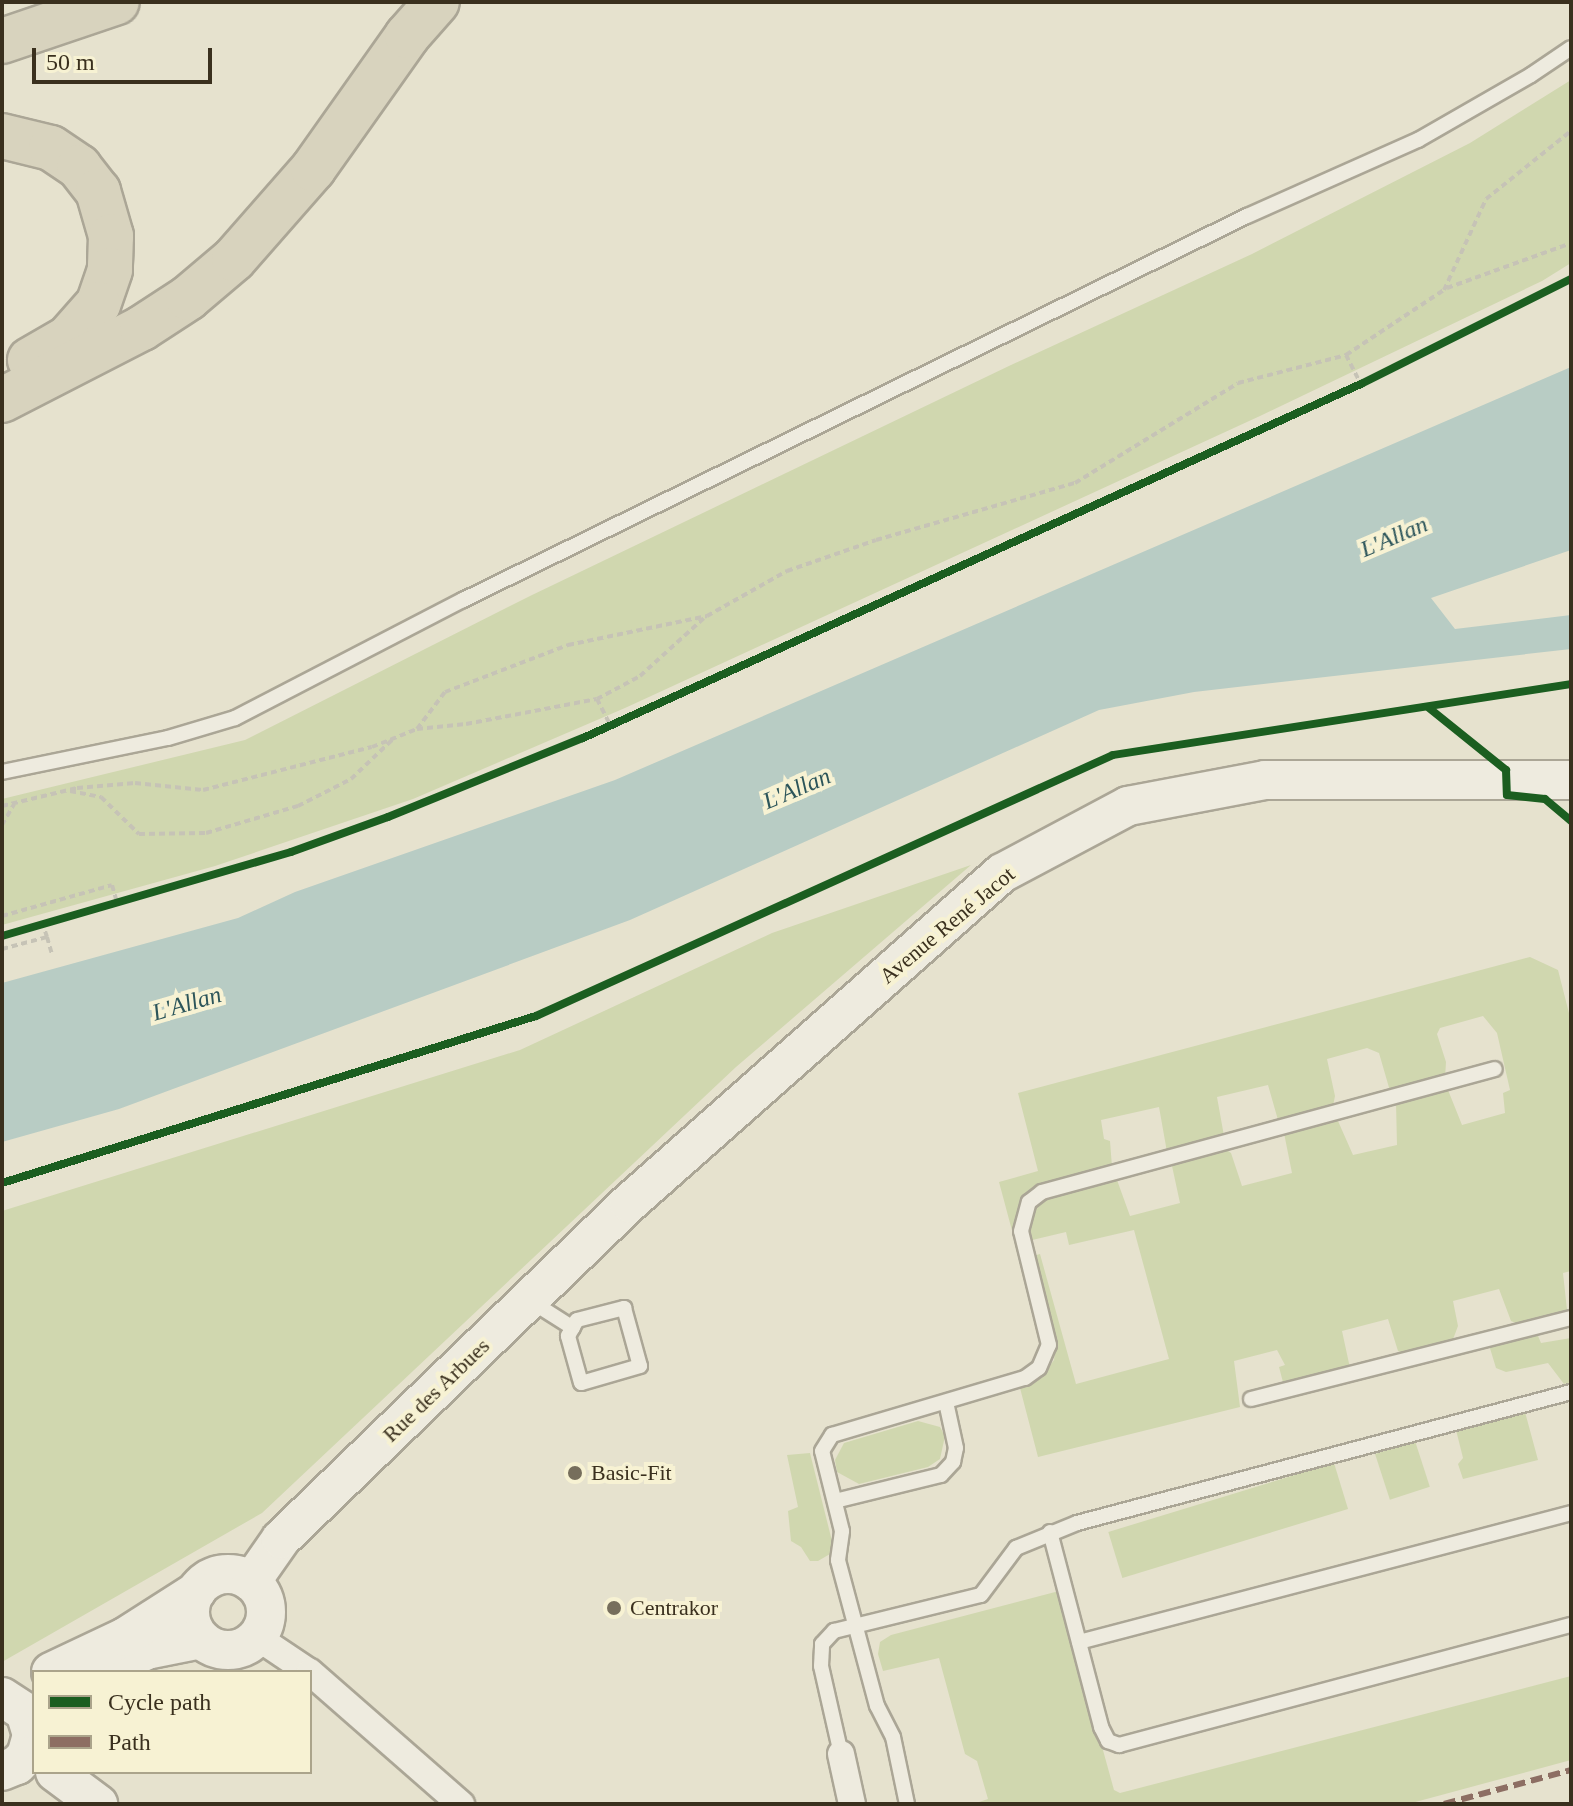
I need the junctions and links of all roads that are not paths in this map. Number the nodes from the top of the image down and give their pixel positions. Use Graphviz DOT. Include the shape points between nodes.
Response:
graph roads {
  1 [pos="117,2"];
  2 [pos="437,2"];
  3 [pos="2,41"];
  4 [pos="1571,48"];
  5 [pos="2,136"];
  6 [pos="2,374"];
  7 [pos="2,400"];
  8 [pos="2,772"];
  9 [pos="1571,780"];
  10 [pos="1495,1069"];
  11 [pos="629,1203"];
  12 [pos="529,1300"];
  13 [pos="1571,1318"];
  14 [pos="573,1328"];
  15 [pos="1571,1392"];
  16 [pos="1251,1399"];
  17 [pos="946,1402"];
  18 [pos="835,1501"];
  19 [pos="1571,1513"];
  20 [pos="1050,1532"];
  21 [pos="251,1582"];
  22 [pos="197,1591"];
  23 [pos="1571,1625"];
  24 [pos="855,1626"];
  25 [pos="257,1637"];
  26 [pos="201,1639"];
  27 [pos="1079,1642"];
  28 [pos="55,1670"];
  29 [pos="107,1670"];
  30 [pos="307,1670"];
  31 [pos="312,1674"];
  32 [pos="32,1680"];
  33 [pos="2,1695"];
  34 [pos="30,1750"];
  35 [pos="841,1754"];
  36 [pos="60,1774"];
  37 [pos="98,1804"];
  38 [pos="461,1804"];
  39 [pos="852,1804"];
  40 [pos="907,1804"];
  1 -- 3 [label="highway"];
  2 -- 7 [label="highway" via="313,169 234,259 142,328"];
  4 -- 8 [label="lane" via="1418,140 1247,216 463,600 235,718 168,738"];
  5 -- 6 [label="highway" via="51,148 79,167 103,203 112,254 104,290 82,325 59,344"];
  9 -- 11 [label="main road, Avenue René Jacot" via="1265,780 1128,806 1002,873"];
  10 -- 17 [label="lane" via="1042,1192 1029,1202 1021,1231 1049,1345 1045,1361 1025,1378"];
  11 -- 12 [label="main road, Rue des Arbues"];
  12 -- 14 [label="lane"];
  12 -- 21 [label="main road, Rue des Arbues" via="281,1539"];
  13 -- 16 [label="lane"];
  14 -- 14 [label="lane" via="577,1320 624,1308 640,1366 581,1383 568,1336"];
  15 -- 20 [label="lane"];
  17 -- 18 [label="lane" via="956,1448 953,1462 941,1475"];
  17 -- 18 [label="lane" via="832,1435 822,1451"];
  18 -- 24 [label="lane" via="842,1531 838,1560"];
  19 -- 27 [label="lane"];
  20 -- 24 [label="lane" via="1016,1548 981,1595"];
  20 -- 27 [label="lane"];
  21 -- 22 [label="main road" via="228,1574 205,1582"];
  21 -- 25 [label="main road" via="265,1609"];
  22 -- 26 [label="main road" via="190,1616"];
  22 -- 28 [label="main road" via="115,1643"];
  23 -- 27 [label="lane" via="1119,1745 1108,1741 1101,1727"];
  24 -- 35 [label="lane" via="834,1631 822,1644 821,1666"];
  24 -- 40 [label="lane" via="877,1706 893,1737"];
  25 -- 26 [label="main road" via="223,1650"];
  25 -- 30 [label="street"];
  26 -- 29 [label="main road" via="147,1650"];
  31 -- 38 [label="street"];
  32 -- 33 [label="main road"];
  33 -- 34 [label="main road" via="15,1703"];
  35 -- 39 [label="street"];
  36 -- 37 [label="main road"];
}
